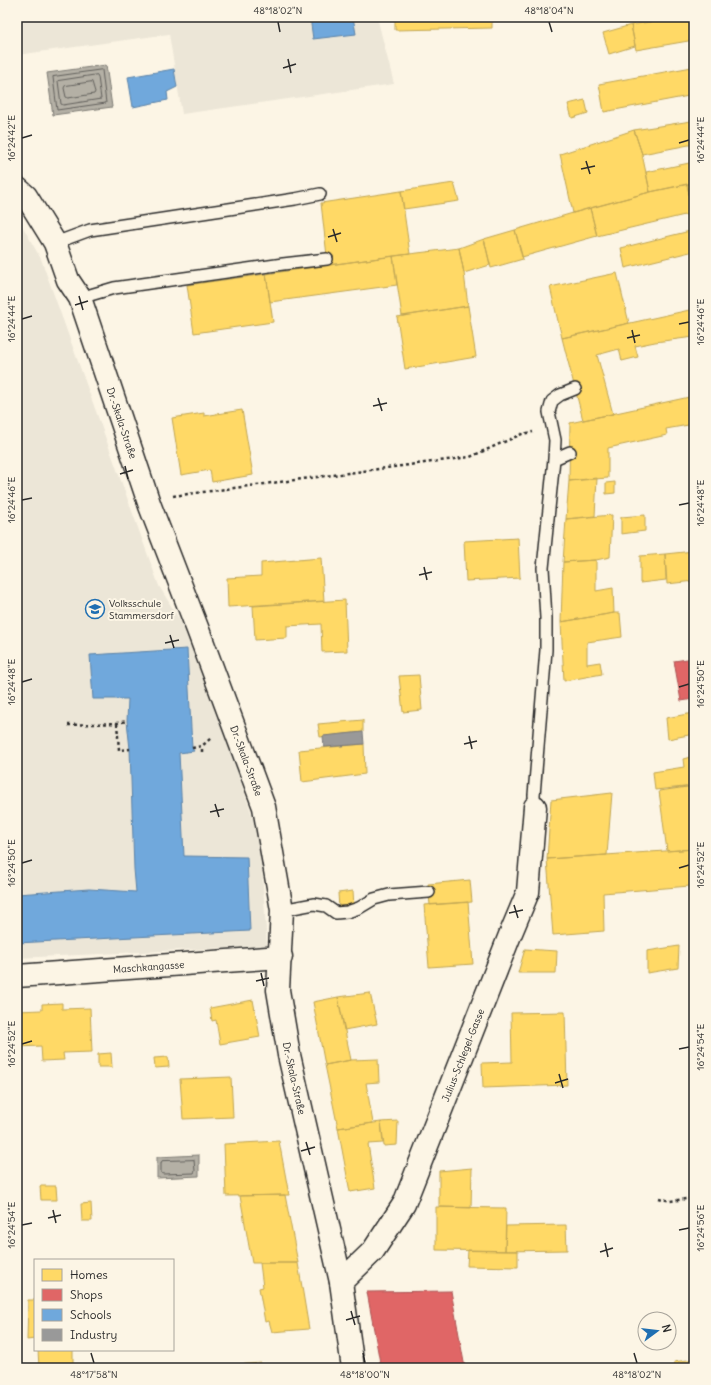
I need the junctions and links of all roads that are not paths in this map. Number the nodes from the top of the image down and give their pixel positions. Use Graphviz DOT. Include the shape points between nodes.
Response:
graph roads {
  1 [pos="17,188"];
  2 [pos="320,194"];
  3 [pos="55,243"];
  4 [pos="327,259"];
  5 [pos="80,298"];
  6 [pos="575,389"];
  7 [pos="570,452"];
  8 [pos="554,459"];
  9 [pos="535,807"];
  10 [pos="429,892"];
  11 [pos="282,910"];
  12 [pos="280,957"];
  13 [pos="17,976"];
  14 [pos="341,1282"];
  15 [pos="353,1368"];
  1 -- 3 [label="street, Dr.-Skala-Straße" via="26,196"];
  2 -- 3 [label="lane" via="90,230"];
  3 -- 5 [label="street, Dr.-Skala-Straße" via="68,280"];
  4 -- 5 [label="lane" via="114,288"];
  5 -- 11 [label="street, Dr.-Skala-Straße" via="150,506 264,807"];
  6 -- 8 [label="lane" via="552,401 550,412 555,440"];
  7 -- 8 [label="lane"];
  8 -- 9 [label="lane" via="543,568 546,650"];
  9 -- 14 [label="street, Julius-Schlegel-Gasse" via="528,892 404,1204 373,1251"];
  10 -- 11 [label="lane" via="389,895 347,912 336,913 326,906 314,904"];
  11 -- 12 [label="street, Dr.-Skala-Straße"];
  12 -- 13 [label="street, Maschkangasse"];
  12 -- 14 [label="street, Dr.-Skala-Straße" via="278,990 288,1055"];
  14 -- 15 [label="street, Dr.-Skala-Straße"];
}
